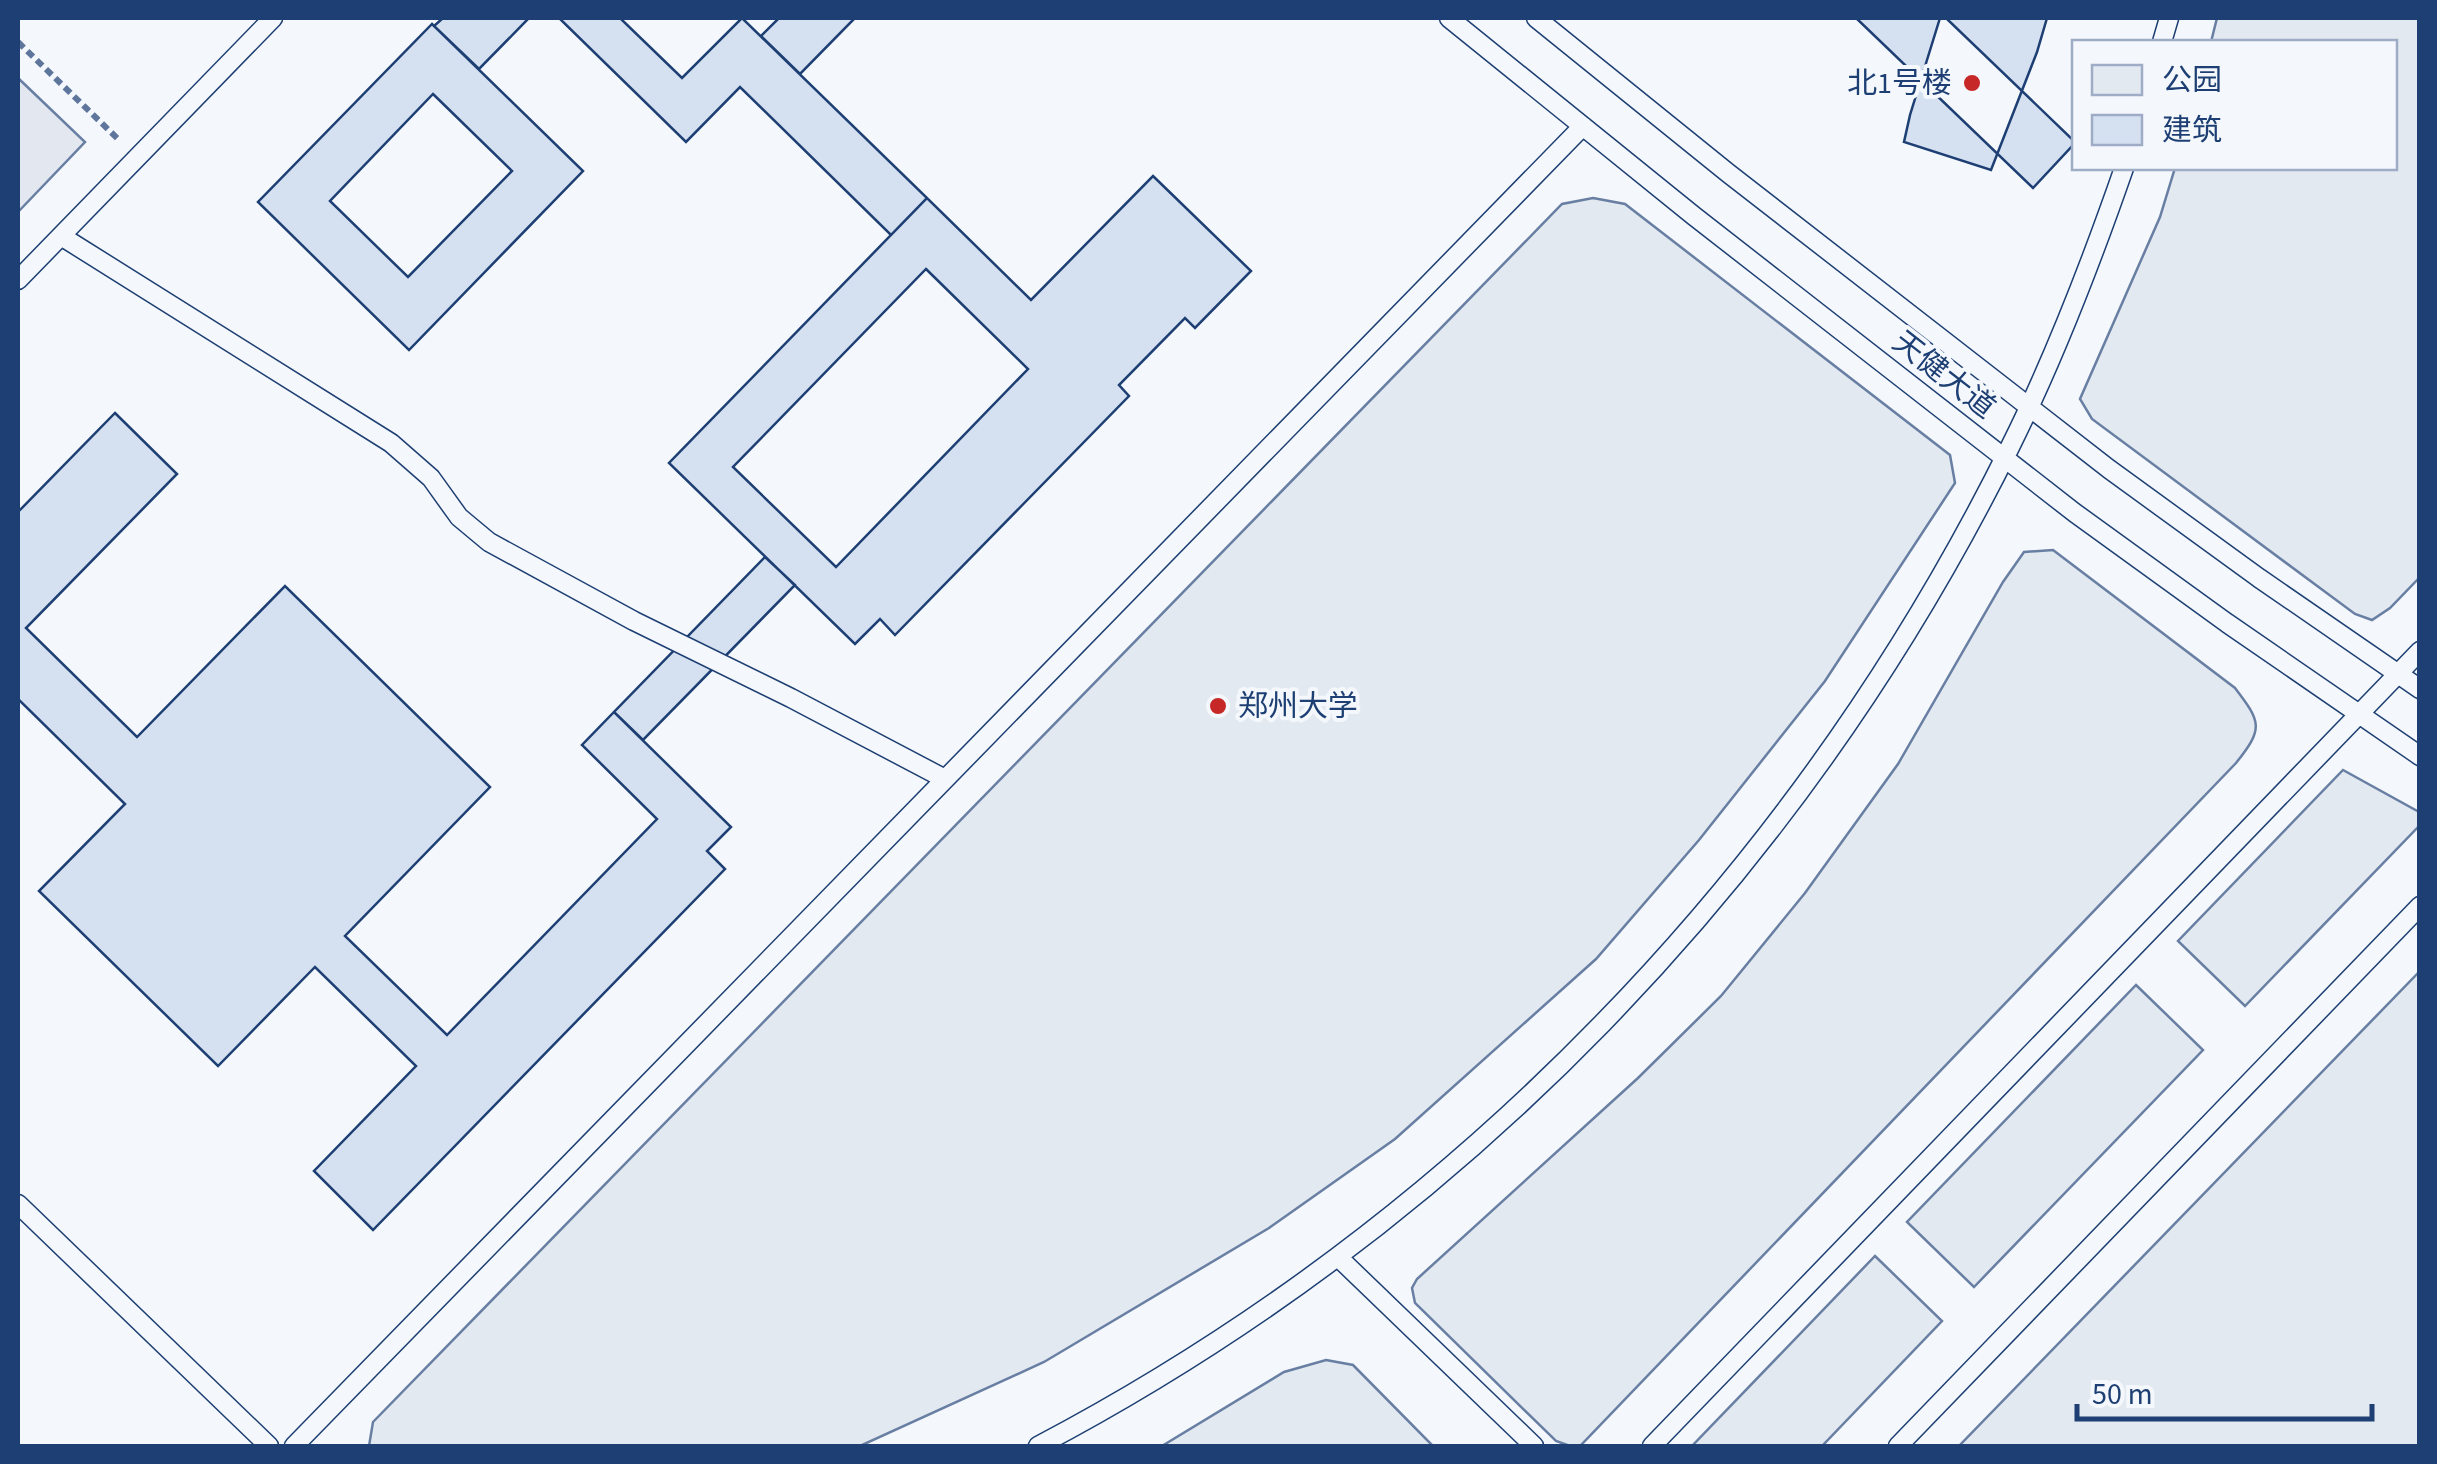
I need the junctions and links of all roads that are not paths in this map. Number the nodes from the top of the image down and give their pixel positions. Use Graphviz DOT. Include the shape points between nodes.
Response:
graph roads {
  1 [pos="273,18"];
  2 [pos="1449,18"];
  3 [pos="1536,18"];
  4 [pos="1582,126"];
  5 [pos="2123,170"];
  6 [pos="61,236"];
  7 [pos="18,280"];
  8 [pos="2029,407"];
  9 [pos="2005,457"];
  10 [pos="2420,651"];
  11 [pos="2397,674"];
  12 [pos="2420,689"];
  13 [pos="2358,714"];
  14 [pos="2420,756"];
  15 [pos="945,779"];
  16 [pos="2420,906"];
  17 [pos="18,1204"];
  18 [pos="1338,1257"];
  19 [pos="269,1446"];
  20 [pos="294,1446"];
  21 [pos="1038,1446"];
  22 [pos="1534,1446"];
  23 [pos="1652,1446"];
  24 [pos="1898,1446"];
  1 -- 6 [label="lane"];
  2 -- 4 [label="lane, 天健大道"];
  3 -- 8 [label="lane, 天健大道"];
  4 -- 9 [label="lane, 天健大道"];
  4 -- 15 [label="lane"];
  5 -- 8 [label="lane"];
  6 -- 7 [label="lane"];
  6 -- 15 [label="lane" via="390,443 488,542"];
  8 -- 9 [label="lane"];
  8 -- 11 [label="lane, 天健大道"];
  9 -- 13 [label="lane, 天健大道"];
  9 -- 18 [label="lane" via="1900,646 1772,830 1700,918 1544,1084"];
  10 -- 11 [label="lane"];
  11 -- 12 [label="lane, 天健大道"];
  11 -- 13 [label="lane"];
  13 -- 14 [label="lane, 天健大道"];
  13 -- 23 [label="lane"];
  15 -- 20 [label="lane"];
  16 -- 24 [label="lane"];
  17 -- 19 [label="lane"];
  18 -- 21 [label="lane" via="1186,1362"];
  18 -- 22 [label="lane"];
}
